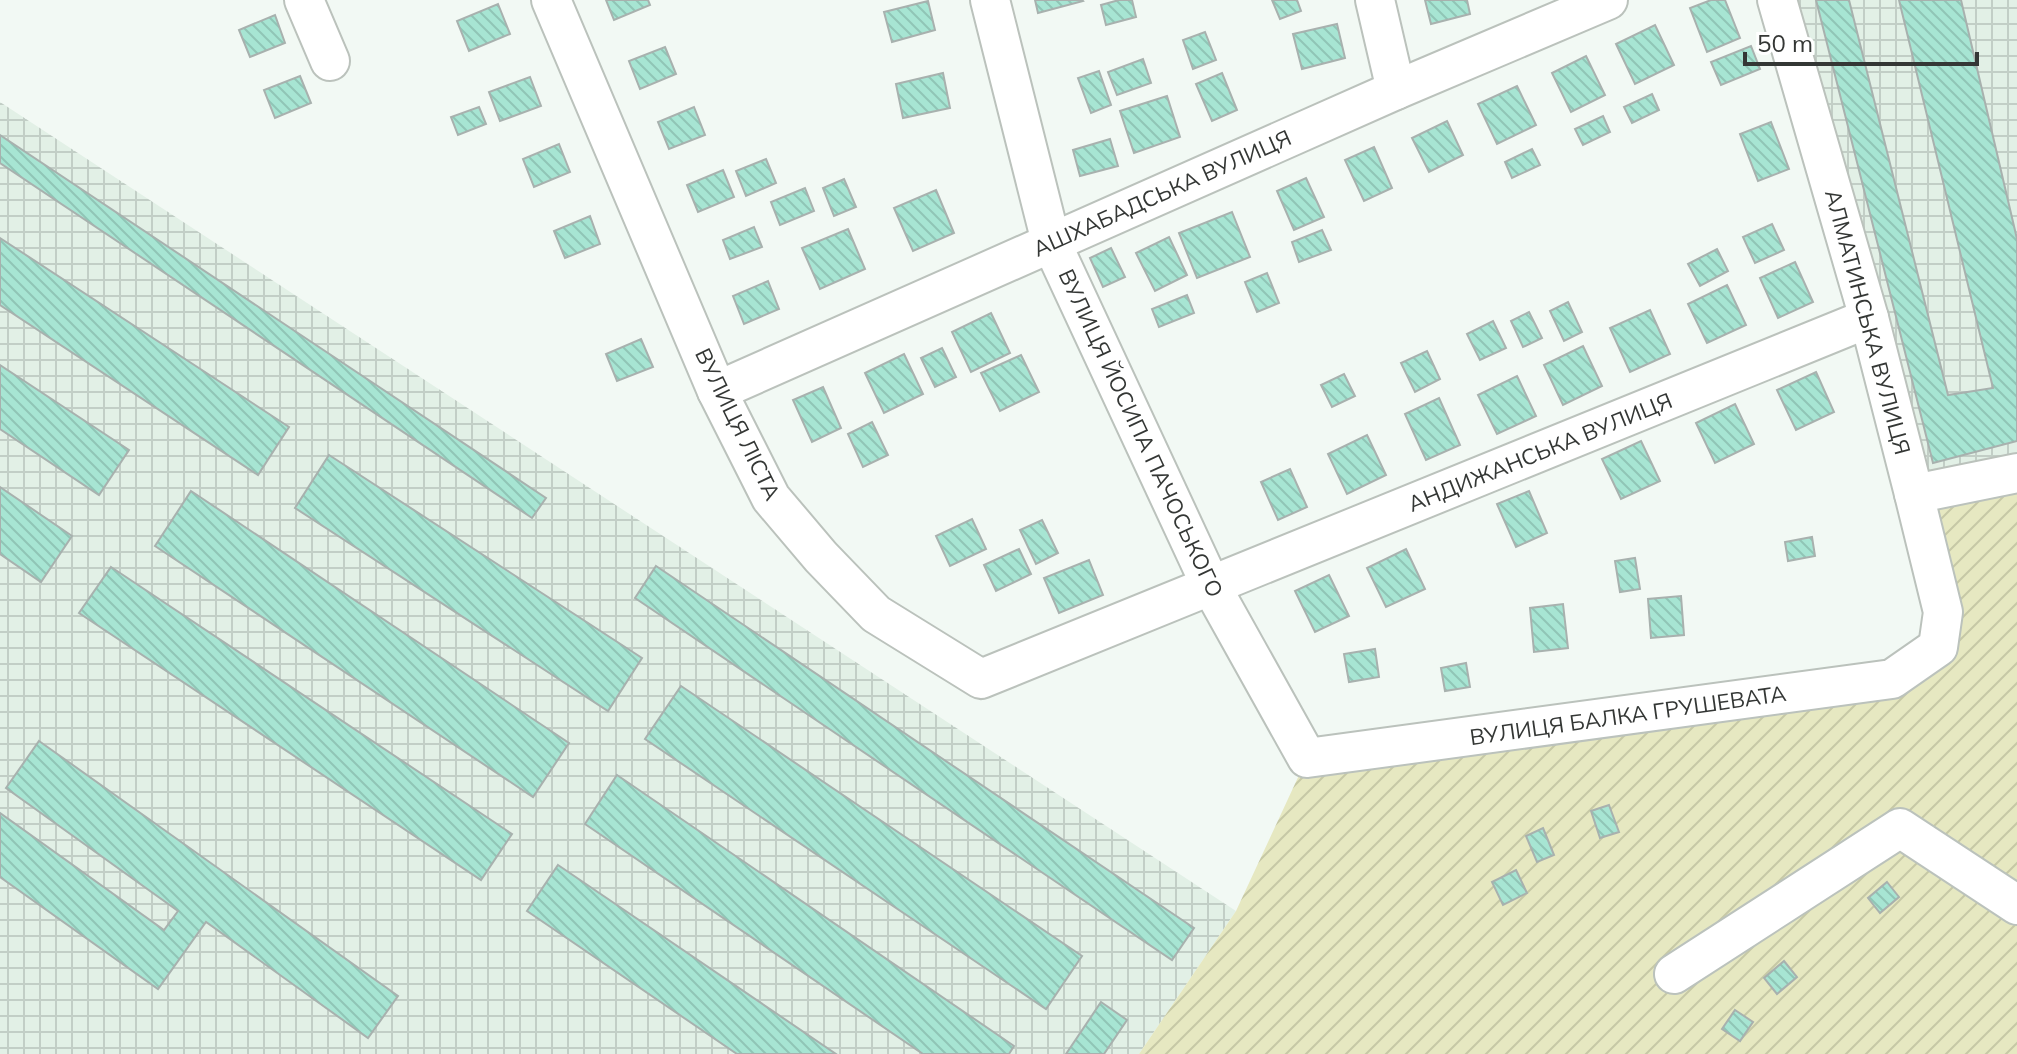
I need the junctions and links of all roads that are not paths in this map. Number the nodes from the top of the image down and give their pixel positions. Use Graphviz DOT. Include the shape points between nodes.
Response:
graph roads {
  1 [pos="304,0"];
  2 [pos="551,0"];
  3 [pos="990,0"];
  4 [pos="1375,0"];
  5 [pos="1608,0"];
  6 [pos="1777,0"];
  7 [pos="330,61"];
  8 [pos="1396,90"];
  9 [pos="1051,242"];
  10 [pos="1869,318"];
  11 [pos="717,391"];
  12 [pos="2017,473"];
  13 [pos="1914,494"];
  14 [pos="1211,586"];
  15 [pos="1938,647"];
  16 [pos="1307,758"];
  17 [pos="2017,905"];
  18 [pos="1674,974"];
  1 -- 7 [label="street"];
  2 -- 11 [label="street, ВУЛИЦЯ ЛІСТА"];
  3 -- 9 [label="street, ВУЛИЦЯ ЙОСИПА ПАЧОСЬКОГО"];
  4 -- 8 [label="street"];
  5 -- 8 [label="street, АШХАБАДСЬКА ВУЛИЦЯ"];
  6 -- 10 [label="street, АЛМАТИНСЬКА ВУЛИЦЯ"];
  8 -- 9 [label="street, АШХАБАДСЬКА ВУЛИЦЯ"];
  9 -- 11 [label="street, АШХАБАДСЬКА ВУЛИЦЯ"];
  9 -- 14 [label="street, ВУЛИЦЯ ЙОСИПА ПАЧОСЬКОГО"];
  10 -- 13 [label="street, АЛМАТИНСЬКА ВУЛИЦЯ"];
  10 -- 14 [label="street, АНДИЖАНСЬКА ВУЛИЦЯ"];
  11 -- 14 [label="street, ВУЛИЦЯ ЛІСТА" via="771,498 821,557 876,614 981,679"];
  12 -- 13 [label="street"];
  13 -- 15 [label="street, АЛМАТИНСЬКА ВУЛИЦЯ" via="1943,612"];
  14 -- 16 [label="street, ВУЛИЦЯ ЙОСИПА ПАЧОСЬКОГО"];
  15 -- 16 [label="street, ВУЛИЦЯ БАЛКА ГРУШЕВАТА" via="1892,679"];
  17 -- 18 [label="street" via="1900,828"];
}
